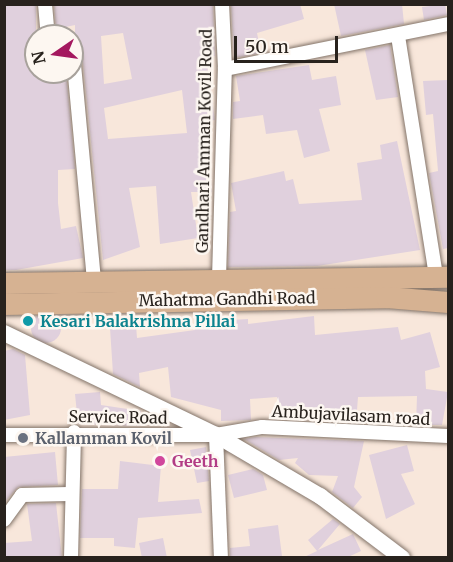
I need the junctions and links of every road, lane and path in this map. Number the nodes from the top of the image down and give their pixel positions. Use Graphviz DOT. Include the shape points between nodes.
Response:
graph roads {
  1 [pos="45,4"];
  2 [pos="222,4"];
  3 [pos="47,24"];
  4 [pos="448,24"];
  5 [pos="398,36"];
  6 [pos="225,69"];
  7 [pos="76,84"];
  8 [pos="442,277"];
  9 [pos="219,279"];
  10 [pos="94,280"];
  11 [pos="4,283"];
  12 [pos="448,302"];
  13 [pos="4,304"];
  14 [pos="4,333"];
  15 [pos="74,432"];
  16 [pos="4,435"];
  17 [pos="216,435"];
  18 [pos="448,436"];
  19 [pos="69,494"];
  20 [pos="9,501"];
  21 [pos="4,520"];
  22 [pos="71,558"];
  23 [pos="221,558"];
  24 [pos="402,558"];
  1 -- 3 [label="street"];
  2 -- 6 [label="street, Gandhari Amman Kovil Road"];
  4 -- 5 [label="street"];
  5 -- 6 [label="street"];
  5 -- 8 [label="street"];
  6 -- 9 [label="street, Gandhari Amman Kovil Road"];
  7 -- 10 [label="street"];
  8 -- 9 [label="main road, Mahatma Gandhi Road"];
  9 -- 10 [label="main road, Mahatma Gandhi Road"];
  10 -- 11 [label="main road, Mahatma Gandhi Road"];
  12 -- 13 [label="main road, Mahatma Gandhi Road" via="386,297"];
  14 -- 17 [label="street"];
  15 -- 16 [label="street, Service Road"];
  15 -- 17 [label="street, Service Road"];
  15 -- 19 [label="street"];
  17 -- 18 [label="street, Ambujavilasam road" via="262,427"];
  17 -- 23 [label="street"];
  17 -- 24 [label="street" via="320,496"];
  19 -- 20 [label="street" via="22,495"];
  19 -- 22 [label="street"];
  20 -- 21 [label="street"];
}
